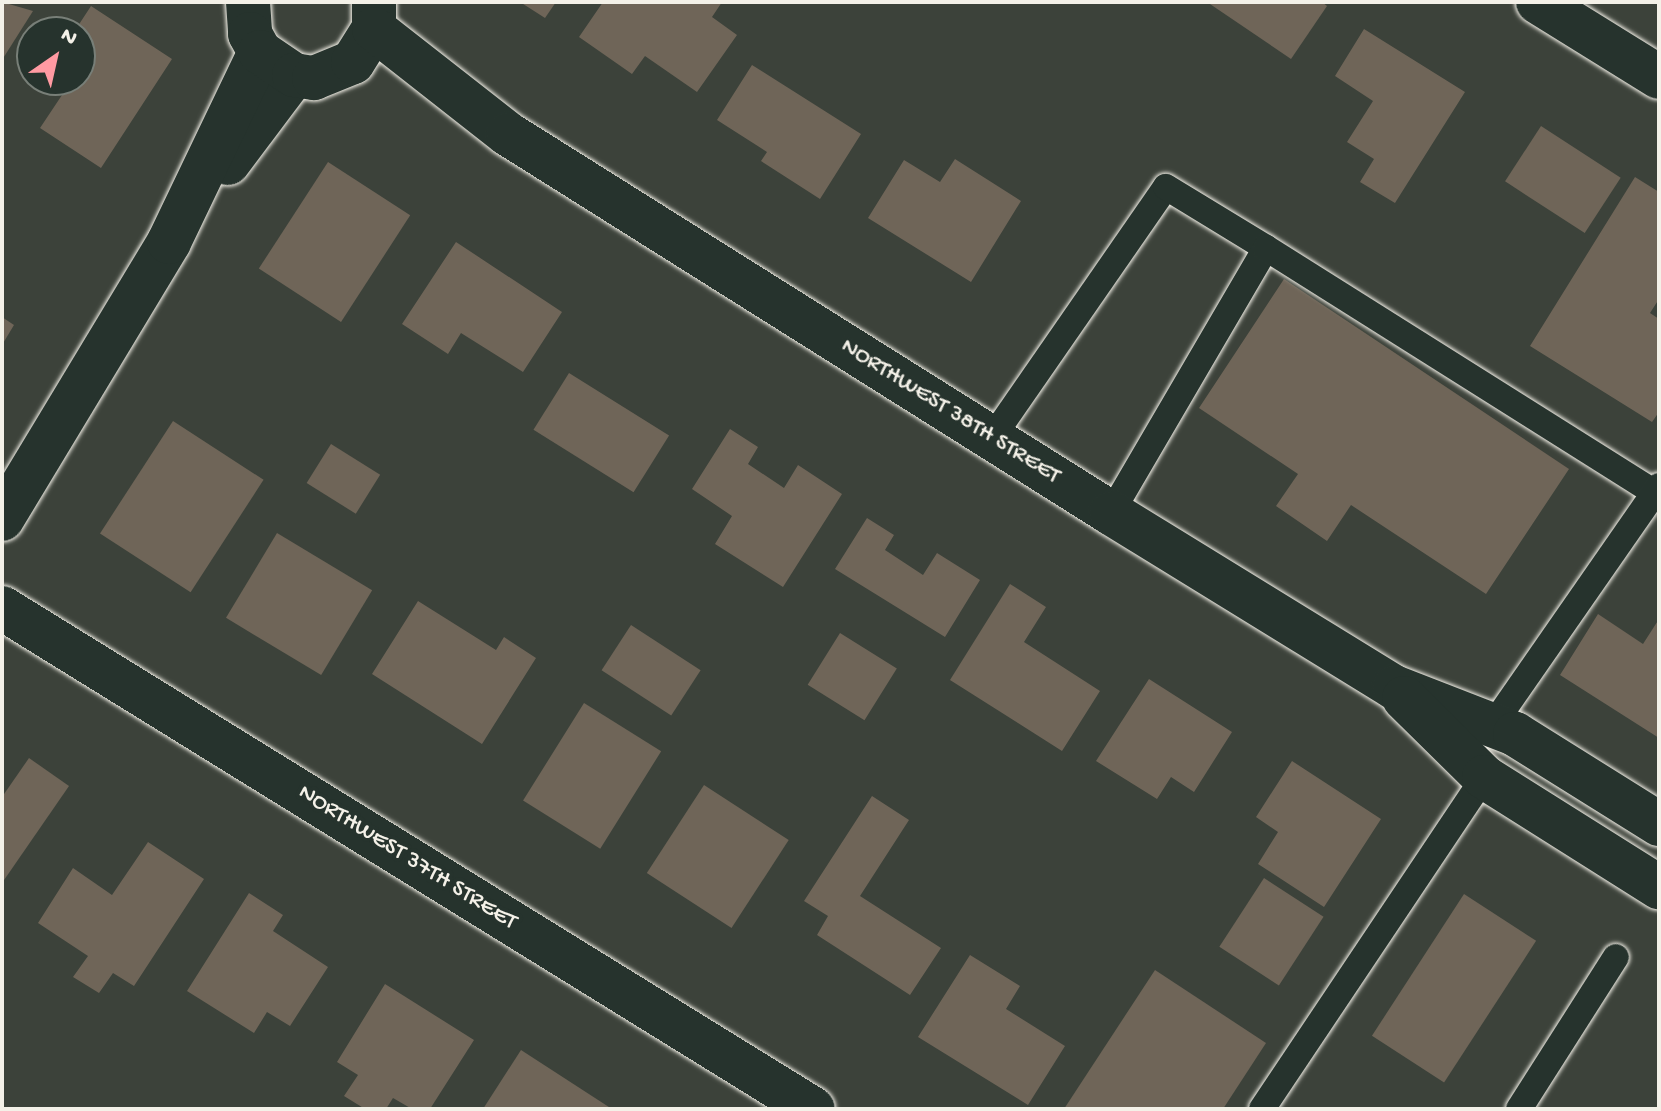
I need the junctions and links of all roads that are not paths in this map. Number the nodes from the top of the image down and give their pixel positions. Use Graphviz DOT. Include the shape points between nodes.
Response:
graph roads {
  1 [pos="1538,2"];
  2 [pos="256,29"];
  3 [pos="367,31"];
  4 [pos="1659,77"];
  5 [pos="1266,248"];
  6 [pos="992,438"];
  7 [pos="1657,490"];
  8 [pos="1111,513"];
  9 [pos="2,519"];
  10 [pos="2,608"];
  11 [pos="1394,687"];
  12 [pos="1493,725"];
  13 [pos="1484,777"];
  14 [pos="1659,824"];
  15 [pos="1659,887"];
  16 [pos="1616,957"];
  17 [pos="813,1109"];
  18 [pos="1262,1109"];
  19 [pos="1519,1109"];
  1 -- 4 [label="street"];
  2 -- 3 [label="street" via="314,78"];
  2 -- 9 [label="street" via="169,242"];
  3 -- 6 [label="street, NORTHWEST 38TH STREET" via="508,134"];
  5 -- 6 [label="lane" via="1166,187"];
  5 -- 7 [label="lane"];
  5 -- 8 [label="lane"];
  6 -- 8 [label="street, NORTHWEST 38TH STREET"];
  7 -- 12 [label="lane"];
  8 -- 11 [label="street, NORTHWEST 38TH STREET"];
  10 -- 17 [label="street, NORTHWEST 37TH STREET"];
  11 -- 12 [label="street, NORTHWEST 38TH STREET"];
  11 -- 13 [label="street, NORTHWEST 38TH STREET"];
  12 -- 14 [label="street, NORTHWEST 38TH STREET"];
  13 -- 15 [label="street, NORTHWEST 38TH STREET"];
  13 -- 18 [label="lane"];
  16 -- 19 [label="lane"];
}
